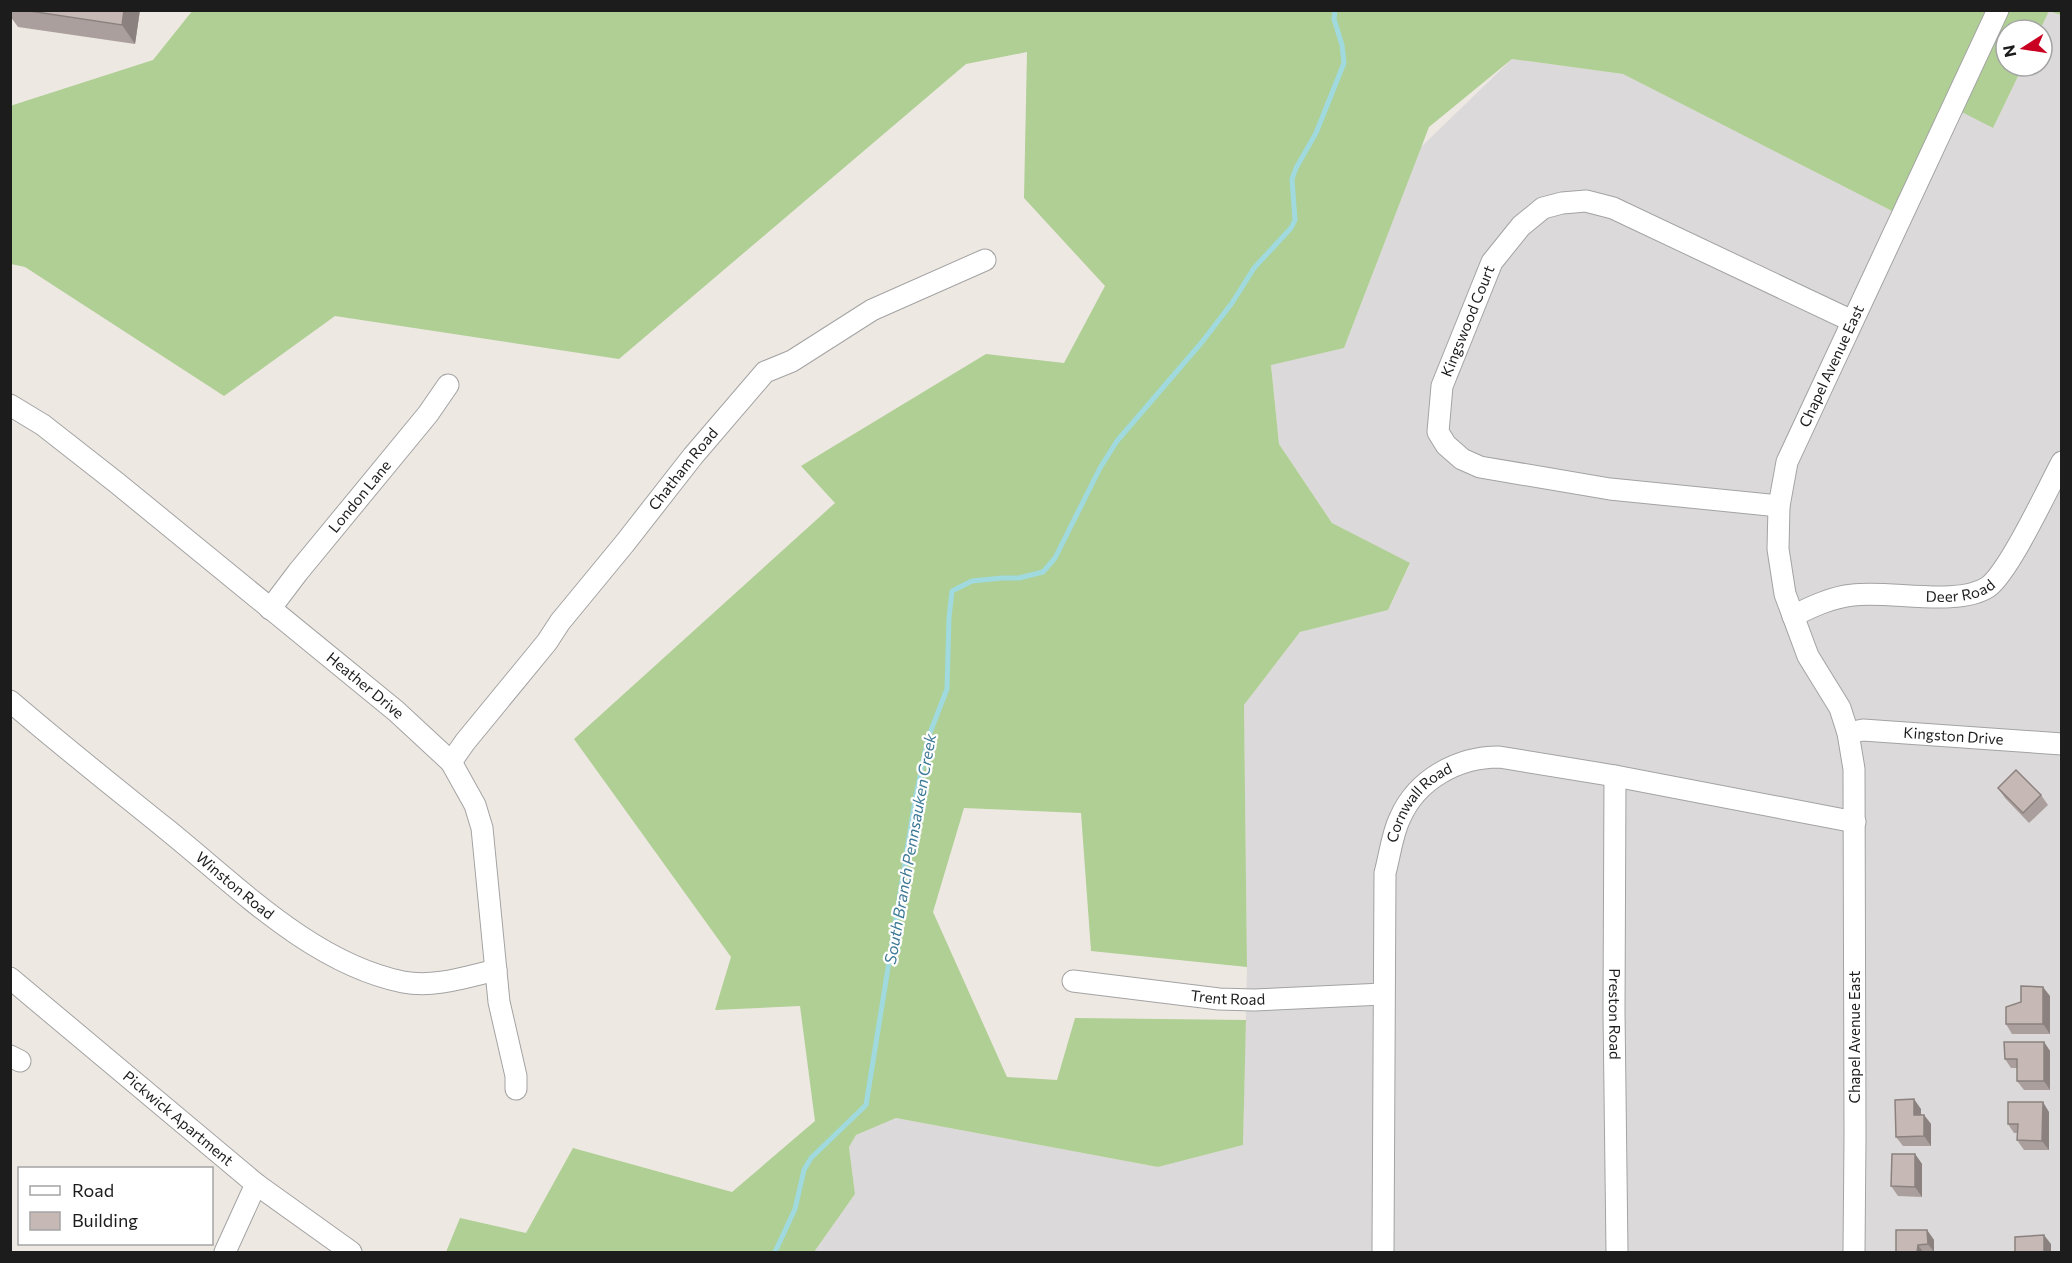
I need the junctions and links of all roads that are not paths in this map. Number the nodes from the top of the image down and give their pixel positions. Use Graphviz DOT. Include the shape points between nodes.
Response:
graph roads {
  1 [pos="1998,10"];
  2 [pos="985,260"];
  3 [pos="1852,321"];
  4 [pos="448,385"];
  5 [pos="10,405"];
  6 [pos="2060,469"];
  7 [pos="1779,506"];
  8 [pos="270,609"];
  9 [pos="1793,616"];
  10 [pos="10,701"];
  11 [pos="1848,733"];
  12 [pos="2061,744"];
  13 [pos="451,762"];
  14 [pos="1616,776"];
  15 [pos="1855,822"];
  16 [pos="496,970"];
  17 [pos="10,978"];
  18 [pos="1072,981"];
  19 [pos="1383,994"];
  20 [pos="516,1089"];
  21 [pos="256,1184"];
  22 [pos="225,1252"];
  23 [pos="351,1252"];
  24 [pos="1383,1252"];
  25 [pos="1617,1252"];
  26 [pos="1854,1252"];
  1 -- 3 [label="street, Chapel Avenue East"];
  2 -- 13 [label="street, Chatham Road" via="872,309 792,361 765,372 693,456"];
  3 -- 7 [label="street, Chapel Avenue East" via="1787,462"];
  3 -- 7 [label="street, Kingswood Court" via="1613,208 1586,201 1562,203 1543,208 1521,226 1492,262 1442,386 1438,432 1462,459 1480,467 1610,489"];
  4 -- 8 [label="street, London Lane"];
  5 -- 8 [label="street, Heather Drive" via="43,425 117,483"];
  6 -- 9 [label="street, Deer Road" via="2016,549 1997,579 1987,587 1962,595 1852,595"];
  7 -- 9 [label="street, Chapel Avenue East" via="1778,549 1785,594"];
  8 -- 13 [label="street, Heather Drive" via="357,678"];
  9 -- 11 [label="street, Chapel Avenue East" via="1808,656 1840,708"];
  10 -- 16 [label="street, Winston Road" via="243,893 331,955 385,978 422,984"];
  11 -- 12 [label="street, Kingston Drive" via="1863,730"];
  11 -- 15 [label="street, Chapel Avenue East" via="1854,769"];
  13 -- 16 [label="street, Heather Drive" via="476,805 482,828"];
  14 -- 15 [label="street, Cornwall Road"];
  14 -- 19 [label="street, Cornwall Road" via="1484,757 1449,766 1429,781 1411,799 1400,818 1385,873"];
  14 -- 25 [label="street, Preston Road"];
  15 -- 26 [label="street, Chapel Avenue East"];
  16 -- 20 [label="street, Heather Drive"];
  17 -- 21 [label="street, Pickwick Apartment"];
  18 -- 19 [label="street, Trent Road" via="1219,999"];
  19 -- 24 [label="street, Cornwall Road"];
  21 -- 22 [label="street"];
  21 -- 23 [label="street, Pickwick Apartment"];
}
